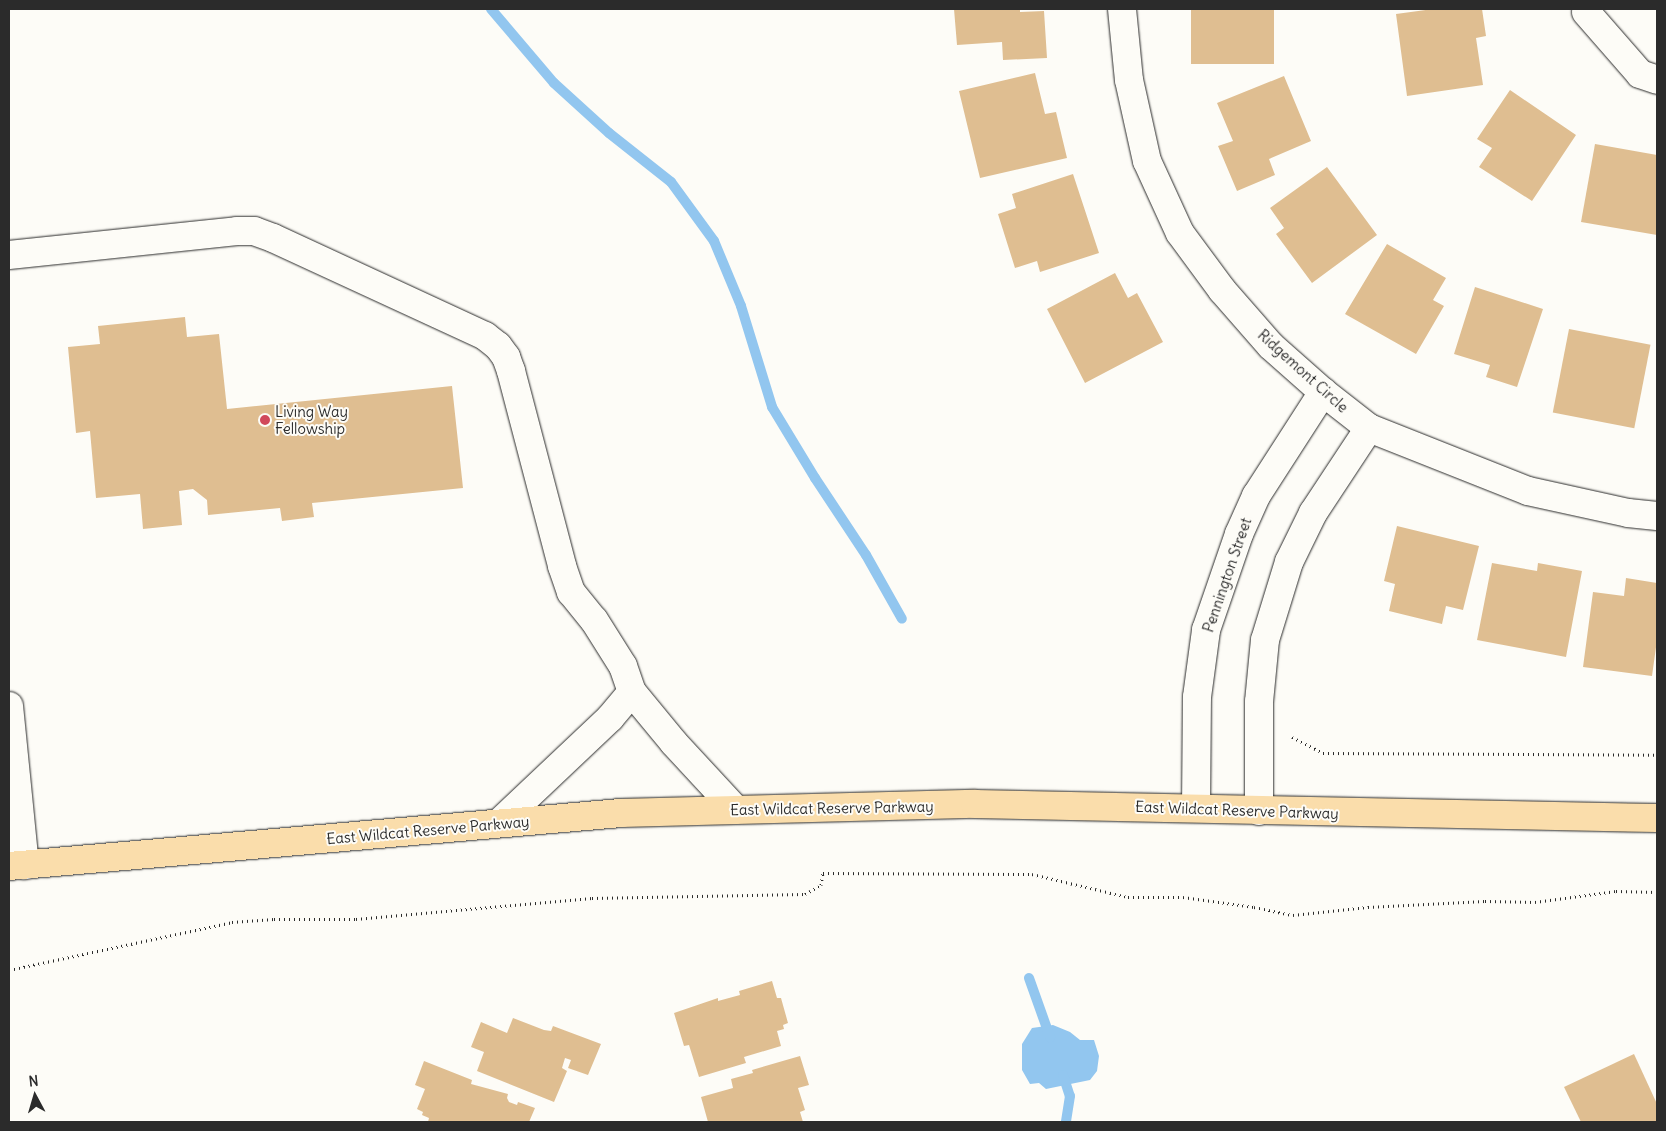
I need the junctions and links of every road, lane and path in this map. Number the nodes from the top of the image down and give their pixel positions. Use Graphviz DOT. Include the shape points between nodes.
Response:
graph roads {
  1 [pos="1122,9"];
  2 [pos="1586,12"];
  3 [pos="1657,80"];
  4 [pos="9,255"];
  5 [pos="1323,392"];
  6 [pos="1369,428"];
  7 [pos="1657,516"];
  8 [pos="632,692"];
  9 [pos="9,706"];
  10 [pos="1292,737"];
  11 [pos="1657,755"];
  12 [pos="1196,808"];
  13 [pos="736,810"];
  14 [pos="1259,811"];
  15 [pos="1657,818"];
  16 [pos="498,823"];
  17 [pos="17,865"];
  18 [pos="1657,892"];
  19 [pos="9,970"];
  1 -- 5 [label="street, Ridgemont Circle" via="1129,80 1147,161 1180,232 1222,290 1271,346"];
  2 -- 3 [label="street" via="1640,74"];
  4 -- 8 [label="street" via="254,231 485,336 502,351 511,371 571,592 594,620 623,666"];
  5 -- 6 [label="street, Ridgemont Circle"];
  5 -- 12 [label="street, Pennington Street" via="1256,496 1239,534 1206,630 1197,697"];
  6 -- 7 [label="street, Ridgemont Circle" via="1528,491 1628,513"];
  6 -- 14 [label="street" via="1309,521 1289,562 1265,640 1259,702"];
  8 -- 13 [label="street"];
  8 -- 16 [label="street" via="610,718"];
  9 -- 17 [label="street"];
  10 -- 11 [label="path" via="1323,753"];
  12 -- 13 [label="main road, East Wildcat Reserve Parkway" via="975,804"];
  12 -- 14 [label="main road, East Wildcat Reserve Parkway"];
  13 -- 16 [label="main road, East Wildcat Reserve Parkway" via="621,813"];
  14 -- 15 [label="main road, East Wildcat Reserve Parkway"];
  16 -- 17 [label="main road, East Wildcat Reserve Parkway"];
  18 -- 19 [label="path" via="1616,891 1535,902 1368,907 1293,915 1254,906 1183,897 1128,898 1032,874 824,873 821,885 805,894 601,897 356,919 232,922"];
}
